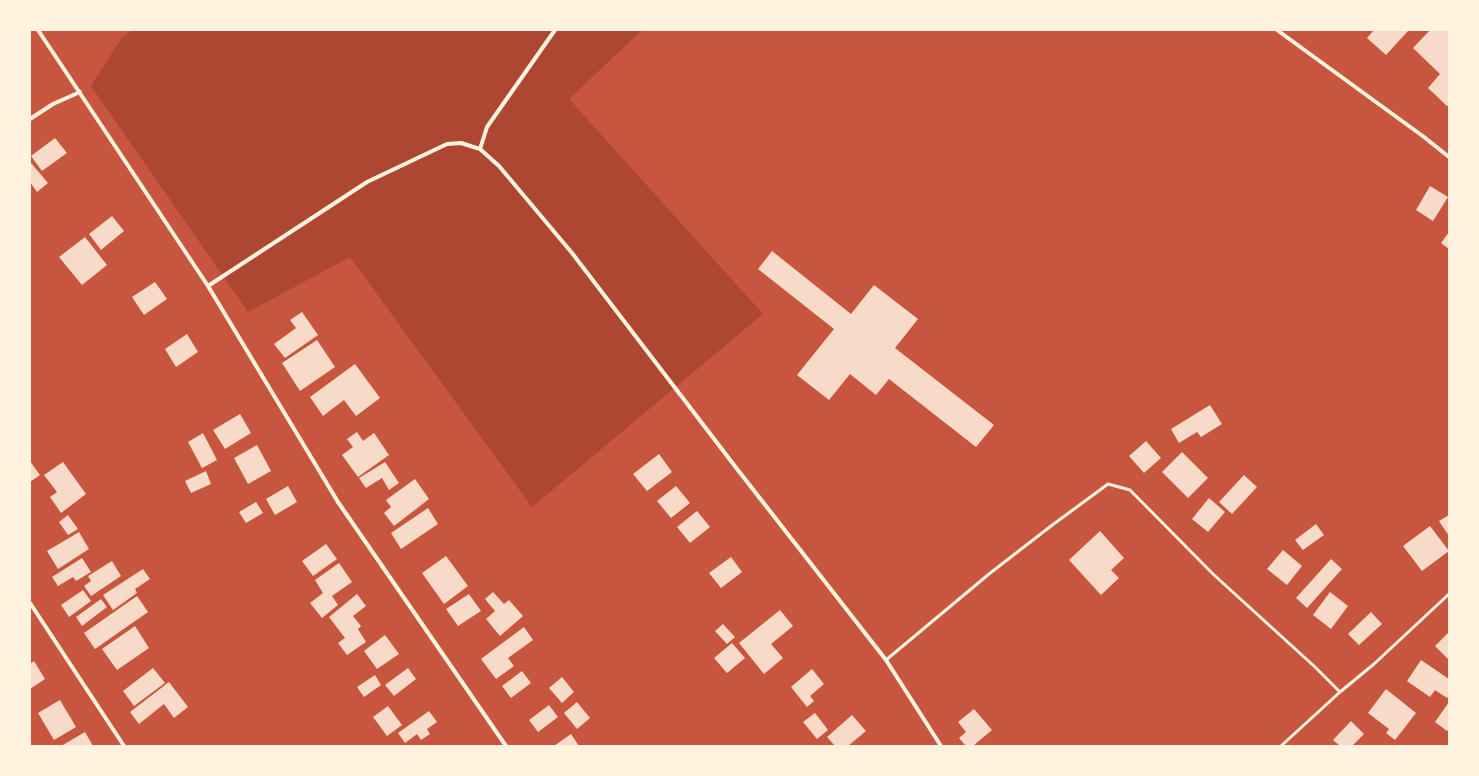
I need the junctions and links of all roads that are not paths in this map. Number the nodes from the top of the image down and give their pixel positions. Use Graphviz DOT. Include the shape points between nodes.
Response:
graph roads {
  1 [pos="38,30"];
  2 [pos="555,30"];
  3 [pos="1277,30"];
  4 [pos="80,92"];
  5 [pos="30,118"];
  6 [pos="480,149"];
  7 [pos="1449,156"];
  8 [pos="208,286"];
  9 [pos="1449,594"];
  10 [pos="30,603"];
  11 [pos="886,660"];
  12 [pos="1340,692"];
  13 [pos="124,746"];
  14 [pos="506,746"];
  15 [pos="941,746"];
  16 [pos="1281,746"];
  1 -- 4 [label="street"];
  2 -- 6 [label="street" via="487,127"];
  3 -- 7 [label="street"];
  4 -- 5 [label="street"];
  4 -- 8 [label="street"];
  6 -- 8 [label="street" via="461,143 447,144 367,182"];
  6 -- 11 [label="street" via="499,166 572,253"];
  8 -- 14 [label="street" via="338,502"];
  9 -- 12 [label="lane"];
  10 -- 13 [label="street"];
  11 -- 12 [label="lane" via="996,569 1108,484 1130,490 1213,574"];
  11 -- 15 [label="street"];
  12 -- 16 [label="lane"];
}
